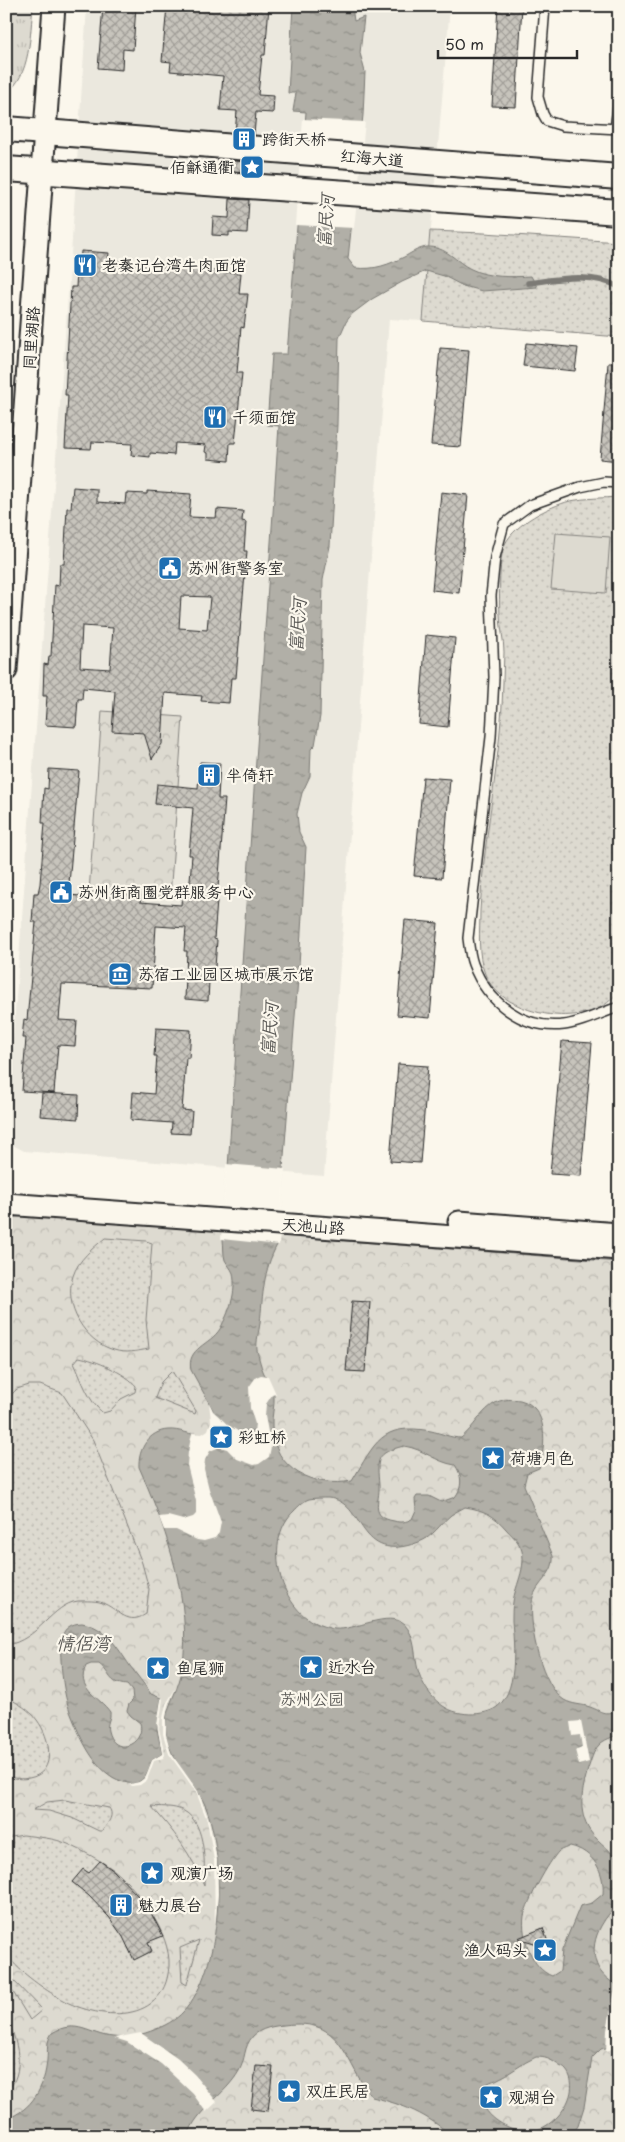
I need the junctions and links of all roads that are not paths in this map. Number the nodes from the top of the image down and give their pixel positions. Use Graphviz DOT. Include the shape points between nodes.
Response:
graph roads {
  1 [pos="54,6"];
  2 [pos="545,6"];
  3 [pos="619,100"];
  4 [pos="6,129"];
  5 [pos="617,129"];
  6 [pos="46,132"];
  7 [pos="6,169"];
  8 [pos="43,171"];
  9 [pos="619,176"];
  10 [pos="619,212"];
  11 [pos="619,482"];
  12 [pos="6,670"];
  13 [pos="619,1006"];
  14 [pos="6,1190"];
  15 [pos="6,1204"];
  16 [pos="188,1210"];
  17 [pos="326,1220"];
  18 [pos="619,1234"];
  19 [pos="619,1249"];
  1 -- 6 [label="street, 同里湖路"];
  2 -- 5 [label="lane" via="538,98 547,121 563,126"];
  3 -- 5 [label="lane"];
  4 -- 6 [label="main road, 红海大道"];
  6 -- 8 [label="street, 同里湖路"];
  6 -- 9 [label="main road, 红海大道"];
  7 -- 8 [label="main road"];
  8 -- 10 [label="main road"];
  8 -- 12 [label="street, 同里湖路"];
  11 -- 13 [label="lane" via="580,486 530,505 504,524 491,596 494,677 491,737 468,938 473,964 487,990 524,1020 565,1025"];
  14 -- 16 [label="street"];
  15 -- 16 [label="street"];
  16 -- 17 [label="street"];
  17 -- 18 [label="street, 天池山路"];
  17 -- 19 [label="street, 天池山路"];
}
